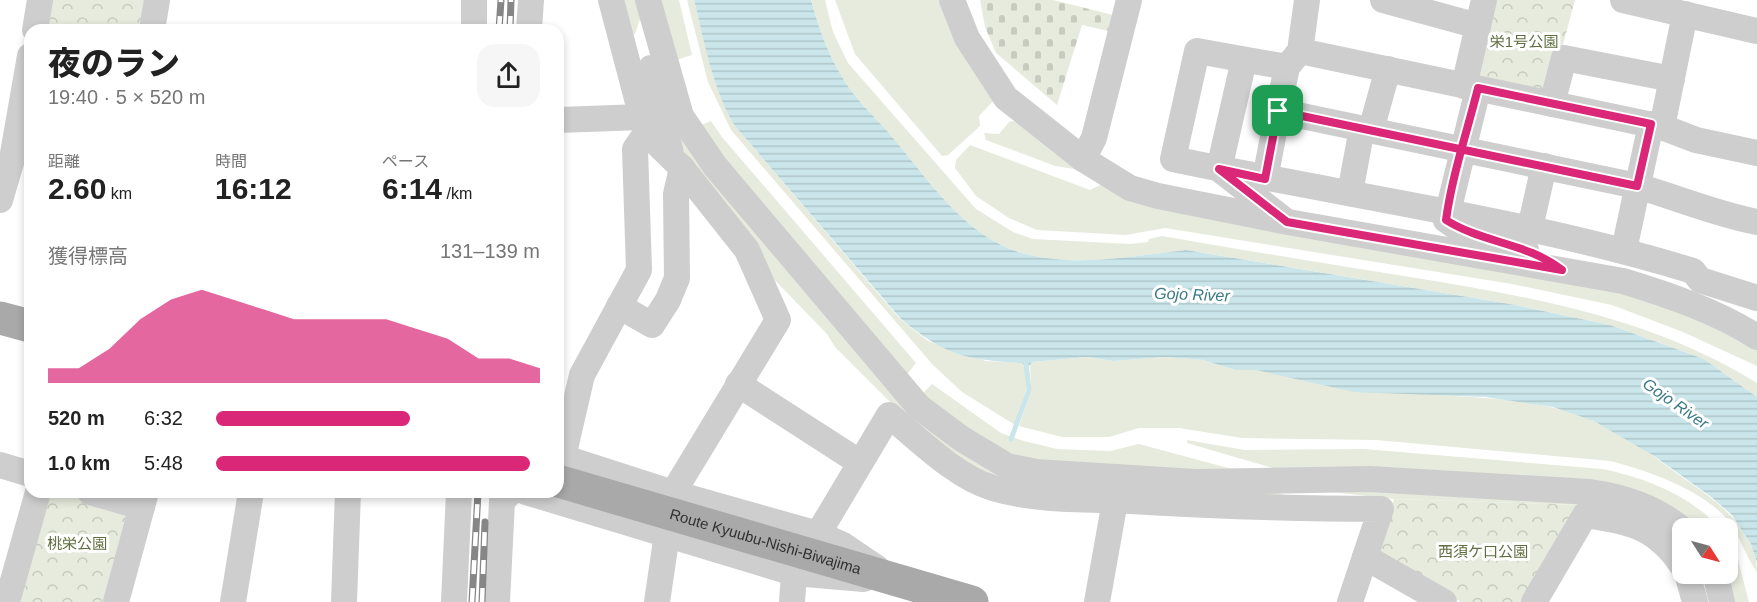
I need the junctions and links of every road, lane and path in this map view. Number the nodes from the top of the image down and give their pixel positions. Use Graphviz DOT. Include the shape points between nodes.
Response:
graph roads {
  1 [pos="40,0"];
  2 [pos="157,0"];
  3 [pos="474,0"];
  4 [pos="531,0"];
  5 [pos="611,0"];
  6 [pos="648,0"];
  7 [pos="952,0"];
  8 [pos="1129,0"];
  9 [pos="1307,0"];
  10 [pos="1484,0"];
  11 [pos="1623,0"];
  12 [pos="1389,1"];
  13 [pos="1690,10"];
  14 [pos="35,24"];
  15 [pos="153,24"];
  16 [pos="474,24"];
  17 [pos="529,24"];
  18 [pos="1478,26"];
  19 [pos="656,27"];
  20 [pos="1757,31"];
  21 [pos="1294,59"];
  22 [pos="1244,60"];
  23 [pos="1388,69"];
  24 [pos="1672,79"];
  25 [pos="1471,87"];
  26 [pos="24,96"];
  27 [pos="1552,104"];
  28 [pos="1278,111"];
  29 [pos="564,120"];
  30 [pos="644,125"];
  31 [pos="1656,126"];
  32 [pos="1366,129"];
  33 [pos="1462,149"];
  34 [pos="1757,153"];
  35 [pos="1083,159"];
  36 [pos="14,160"];
  37 [pos="677,164"];
  38 [pos="1544,166"];
  39 [pos="1219,169"];
  40 [pos="1265,179"];
  41 [pos="1637,186"];
  42 [pos="1350,193"];
  43 [pos="0,200"];
  44 [pos="1447,210"];
  45 [pos="1287,222"];
  46 [pos="1757,222"];
  47 [pos="1530,228"];
  48 [pos="1624,250"];
  49 [pos="1562,270"];
  50 [pos="1602,277"];
  51 [pos="1756,295"];
  52 [pos="619,306"];
  53 [pos="1757,338"];
  54 [pos="738,384"];
  55 [pos="564,449"];
  56 [pos="859,462"];
  57 [pos="0,465"];
  58 [pos="564,466"];
  59 [pos="564,467"];
  60 [pos="24,472"];
  61 [pos="1268,481"];
  62 [pos="673,494"];
  63 [pos="36,498"];
  64 [pos="250,498"];
  65 [pos="348,498"];
  66 [pos="459,498"];
  67 [pos="505,498"];
  68 [pos="546,498"];
  69 [pos="144,500"];
  70 [pos="1115,501"];
  71 [pos="1381,509"];
  72 [pos="1672,521"];
  73 [pos="667,534"];
  74 [pos="818,534"];
  75 [pos="1672,551"];
  76 [pos="1365,557"];
  77 [pos="794,573"];
  78 [pos="891,578"];
  79 [pos="1690,584"];
  80 [pos="1718,584"];
  81 [pos="7,602"];
  82 [pos="116,602"];
  83 [pos="233,602"];
  84 [pos="344,602"];
  85 [pos="454,602"];
  86 [pos="497,602"];
  87 [pos="657,602"];
  88 [pos="792,602"];
  89 [pos="972,602"];
  90 [pos="1097,602"];
  91 [pos="1350,602"];
  92 [pos="1444,602"];
  93 [pos="1534,602"];
  94 [pos="1695,602"];
  95 [pos="1722,602"];
  1 -- 14 [label="street"];
  2 -- 15 [label="street"];
  3 -- 16 [label="street"];
  4 -- 17 [label="street"];
  5 -- 30 [label="street"];
  6 -- 19 [label="street"];
  7 -- 35 [label="street" via="967,38 1006,98"];
  8 -- 35 [label="street" via="1094,138"];
  9 -- 21 [label="street"];
  10 -- 18 [label="street"];
  11 -- 13 [label="street"];
  12 -- 18 [label="street"];
  13 -- 20 [label="street"];
  13 -- 24 [label="street"];
  18 -- 25 [label="street"];
  19 -- 37 [label="street" via="646,51"];
  19 -- 61 [label="street" via="681,116 715,166 919,407 962,440 1007,466 1036,472 1196,482"];
  21 -- 22 [label="street"];
  21 -- 23 [label="street"];
  21 -- 28 [label="street"];
  22 -- 39 [label="street"];
  22 -- 39 [label="street" via="1197,51 1173,159"];
  23 -- 25 [label="street"];
  23 -- 32 [label="street"];
  24 -- 27 [label="street" via="1564,58"];
  24 -- 31 [label="street"];
  25 -- 27 [label="street"];
  25 -- 33 [label="street"];
  26 -- 36 [label="street"];
  27 -- 31 [label="street"];
  28 -- 32 [label="street"];
  28 -- 40 [label="street"];
  29 -- 30 [label="street"];
  30 -- 37 [label="street"];
  30 -- 52 [label="street" via="635,149 639,270"];
  31 -- 34 [label="street" via="1696,140"];
  31 -- 41 [label="street"];
  32 -- 33 [label="street"];
  32 -- 42 [label="street"];
  33 -- 38 [label="street"];
  33 -- 44 [label="street"];
  35 -- 45 [label="street" via="1130,188"];
  36 -- 43 [label="street"];
  37 -- 52 [label="street" via="677,278 652,325"];
  37 -- 54 [label="street" via="747,250 778,320"];
  38 -- 41 [label="street"];
  38 -- 47 [label="street"];
  39 -- 40 [label="street"];
  39 -- 45 [label="street"];
  40 -- 42 [label="street"];
  41 -- 46 [label="street" via="1718,214"];
  41 -- 48 [label="street"];
  42 -- 44 [label="street"];
  44 -- 47 [label="street"];
  44 -- 49 [label="street" via="1446,220 1459,229 1545,256"];
  45 -- 49 [label="street"];
  47 -- 48 [label="street"];
  48 -- 51 [label="street" via="1694,271 1700,280 1742,295"];
  49 -- 50 [label="street"];
  50 -- 51 [label="street" via="1616,264 1738,303"];
  50 -- 53 [label="street" via="1672,296 1738,325"];
  52 -- 55 [label="street" via="582,375"];
  54 -- 56 [label="street"];
  54 -- 62 [label="street"];
  56 -- 70 [label="street" via="889,415 950,465 992,488 1047,497"];
  56 -- 74 [label="street"];
  57 -- 60 [label="street"];
  58 -- 62 [label="street"];
  59 -- 78 [label="main road, Route Kyuubu-Nishi-Biwajima" via="638,505"];
  61 -- 71 [label="street" via="1303,494 1360,499"];
  61 -- 72 [label="street" via="1370,479 1590,492 1620,496"];
  62 -- 74 [label="street"];
  63 -- 81 [label="street"];
  64 -- 83 [label="street"];
  65 -- 84 [label="street"];
  66 -- 85 [label="street"];
  67 -- 86 [label="street"];
  68 -- 73 [label="street"];
  69 -- 82 [label="street"];
  70 -- 71 [label="street" via="1277,509"];
  70 -- 90 [label="street"];
  71 -- 76 [label="street"];
  73 -- 77 [label="street"];
  73 -- 87 [label="street"];
  74 -- 78 [label="street" via="843,545"];
  75 -- 93 [label="street" via="1631,522 1585,515"];
  76 -- 91 [label="street"];
  76 -- 92 [label="street"];
  77 -- 78 [label="street" via="848,580"];
  77 -- 88 [label="street"];
  78 -- 89 [label="main road, Route Kyuubu-Nishi-Biwajima"];
  79 -- 94 [label="street"];
  80 -- 95 [label="street"];
}
